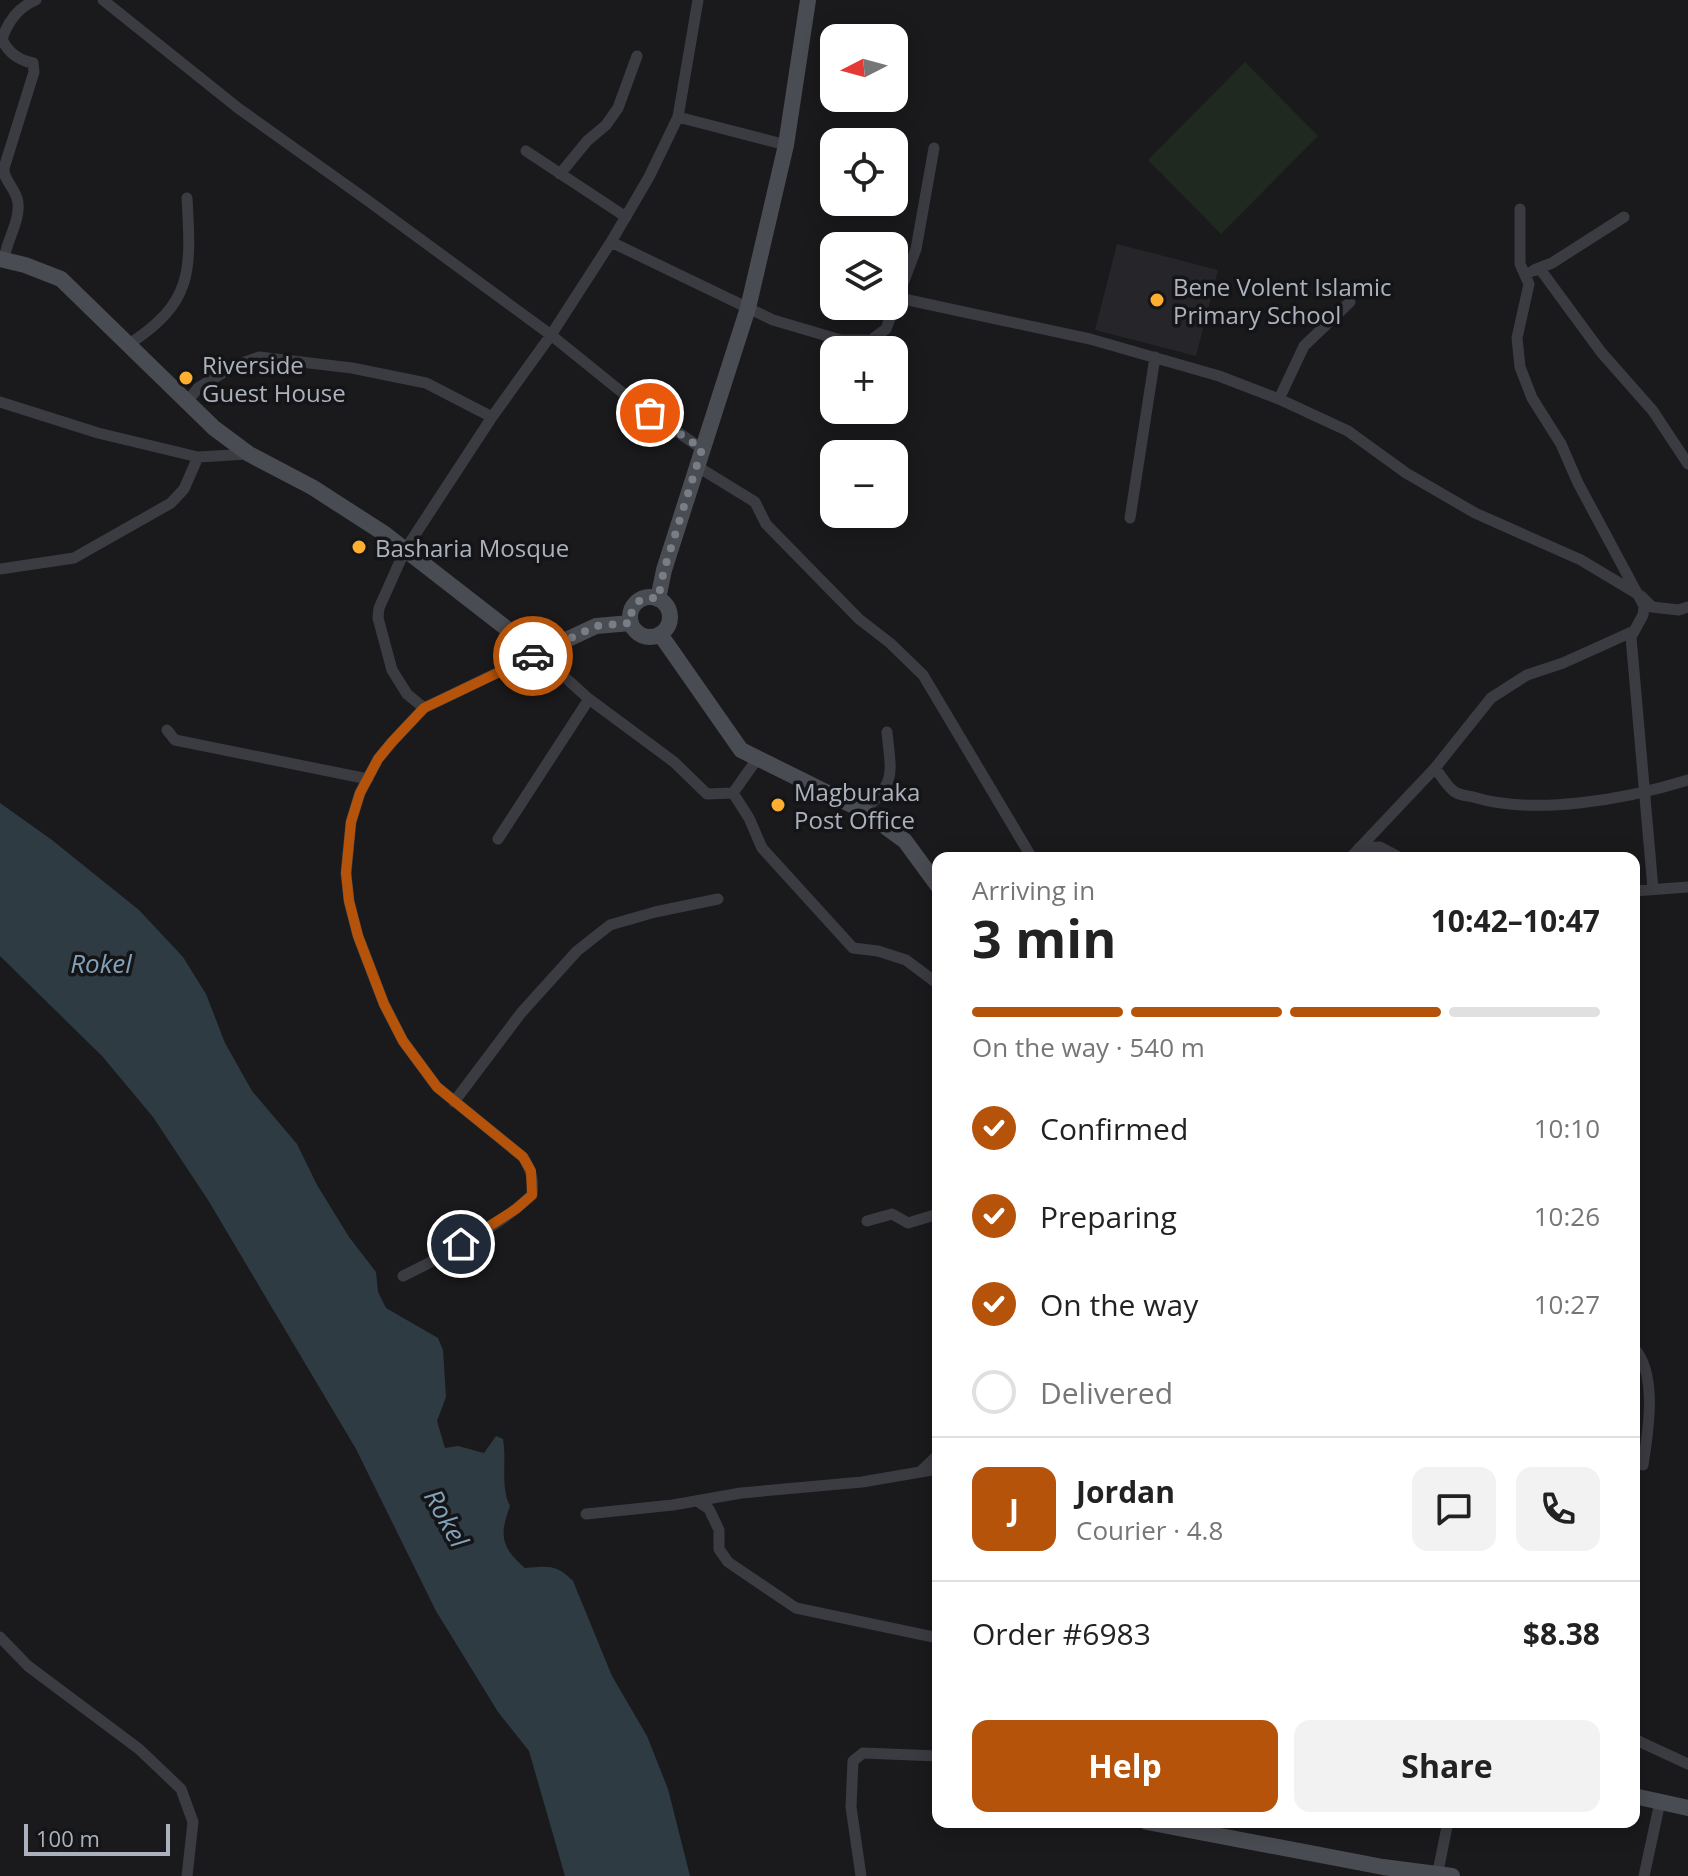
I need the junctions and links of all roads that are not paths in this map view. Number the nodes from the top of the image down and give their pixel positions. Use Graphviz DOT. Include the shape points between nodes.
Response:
graph roads {
  1 [pos="36,0"];
  2 [pos="103,0"];
  3 [pos="698,0"];
  4 [pos="808,0"];
  5 [pos="637,56"];
  6 [pos="678,117"];
  7 [pos="786,145"];
  8 [pos="934,148"];
  9 [pos="526,151"];
  10 [pos="560,174"];
  11 [pos="187,198"];
  12 [pos="1520,209"];
  13 [pos="626,217"];
  14 [pos="1624,217"];
  15 [pos="611,242"];
  16 [pos="2,260"];
  17 [pos="908,272"];
  18 [pos="1526,273"];
  19 [pos="908,300"];
  20 [pos="1350,302"];
  21 [pos="748,308"];
  22 [pos="890,320"];
  23 [pos="551,335"];
  24 [pos="129,344"];
  25 [pos="1155,357"];
  26 [pos="1279,399"];
  27 [pos="0,402"];
  28 [pos="186,403"];
  29 [pos="492,417"];
  30 [pos="702,449"];
  31 [pos="249,454"];
  32 [pos="198,457"];
  33 [pos="1688,464"];
  34 [pos="698,467"];
  35 [pos="1130,518"];
  36 [pos="405,550"];
  37 [pos="74,558"];
  38 [pos="48,567"];
  39 [pos="0,569"];
  40 [pos="1641,596"];
  41 [pos="658,599"];
  42 [pos="1685,610"];
  43 [pos="631,623"];
  44 [pos="1634,631"];
  45 [pos="660,634"];
  46 [pos="538,653"];
  47 [pos="589,699"];
  48 [pos="424,708"];
  49 [pos="167,730"];
  50 [pos="887,732"];
  51 [pos="757,759"];
  52 [pos="1435,768"];
  53 [pos="368,779"];
  54 [pos="1688,780"];
  55 [pos="733,793"];
  56 [pos="1644,794"];
  57 [pos="864,811"];
  58 [pos="498,839"];
  59 [pos="1359,848"];
  60 [pos="1028,852"];
  61 [pos="1355,852"];
  62 [pos="1390,852"];
  63 [pos="932,878"];
  64 [pos="1688,887"];
  65 [pos="1653,889"];
  66 [pos="1640,890"];
  67 [pos="718,899"];
  68 [pos="932,980"];
  69 [pos="454,1102"];
  70 [pos="932,1216"];
  71 [pos="867,1221"];
  72 [pos="403,1276"];
  73 [pos="1640,1354"];
  74 [pos="932,1461"];
  75 [pos="1643,1465"];
  76 [pos="932,1470"];
  77 [pos="920,1472"];
  78 [pos="697,1501"];
  79 [pos="586,1514"];
  80 [pos="0,1637"];
  81 [pos="932,1637"];
  82 [pos="1640,1742"];
  83 [pos="932,1756"];
  84 [pos="1688,1764"];
  85 [pos="1640,1797"];
  86 [pos="1660,1802"];
  87 [pos="1688,1808"];
  88 [pos="1178,1828"];
  89 [pos="1447,1828"];
  90 [pos="1442,1875"];
  91 [pos="187,1876"];
  92 [pos="861,1876"];
  93 [pos="1644,1876"];
  1 -- 16 [label="street" via="24,5 2,39 20,60 33,63 34,72 3,174 19,207"];
  2 -- 23 [label="street" via="238,108"];
  3 -- 6 [label="street"];
  4 -- 7 [label="street"];
  5 -- 10 [label="street" via="618,108"];
  6 -- 7 [label="street"];
  6 -- 13 [label="street"];
  7 -- 21 [label="street"];
  8 -- 17 [label="street"];
  9 -- 10 [label="street"];
  10 -- 13 [label="street"];
  11 -- 24 [label="street" via="186,280 157,326"];
  12 -- 18 [label="street" via="1520,264"];
  13 -- 15 [label="street"];
  14 -- 18 [label="street" via="1552,263"];
  15 -- 21 [label="street"];
  15 -- 23 [label="street"];
  16 -- 24 [label="street" via="61,279"];
  18 -- 33 [label="street" via="1540,269 1550,280"];
  18 -- 40 [label="street" via="1529,284 1517,338 1520,367"];
  19 -- 25 [label="street"];
  20 -- 26 [label="street" via="1304,346"];
  21 -- 22 [label="street" via="841,340 871,340"];
  21 -- 30 [label="street"];
  23 -- 29 [label="street"];
  23 -- 30 [label="street"];
  24 -- 28 [label="street"];
  25 -- 26 [label="street"];
  25 -- 35 [label="street"];
  26 -- 40 [label="street" via="1348,431 1475,513 1581,560"];
  27 -- 32 [label="street"];
  28 -- 29 [label="street" via="198,388 259,357 426,383"];
  28 -- 31 [label="street"];
  29 -- 36 [label="street"];
  30 -- 34 [label="street"];
  31 -- 32 [label="street"];
  31 -- 36 [label="street" via="312,487"];
  32 -- 37 [label="street" via="184,489 171,503"];
  34 -- 41 [label="street"];
  34 -- 60 [label="street" via="755,502 766,524 859,619 923,675"];
  36 -- 46 [label="street"];
  36 -- 48 [label="street" via="378,618 392,670"];
  37 -- 38 [label="street"];
  37 -- 39 [label="street"];
  40 -- 42 [label="street" via="1652,607"];
  40 -- 44 [label="street" via="1643,615"];
  41 -- 43 [label="street" via="636,603"];
  41 -- 45 [label="street" via="669,614"];
  43 -- 45 [label="street" via="643,636"];
  43 -- 46 [label="street" via="596,626"];
  44 -- 52 [label="street" via="1527,675 1491,698"];
  44 -- 56 [label="street"];
  45 -- 51 [label="street" via="741,750"];
  46 -- 47 [label="street"];
  46 -- 48 [label="street"];
  47 -- 55 [label="street" via="674,762 707,794"];
  47 -- 58 [label="street"];
  48 -- 53 [label="street" via="392,742"];
  49 -- 53 [label="street" via="175,740"];
  50 -- 57 [label="street" via="891,776"];
  51 -- 55 [label="street"];
  51 -- 57 [label="street"];
  52 -- 56 [label="street" via="1455,792 1491,803"];
  52 -- 59 [label="street"];
  53 -- 69 [label="street" via="351,822 346,873 358,936 403,1041"];
  54 -- 56 [label="street"];
  55 -- 68 [label="street" via="762,848 853,948 906,960"];
  56 -- 65 [label="street"];
  57 -- 63 [label="street" via="905,841"];
  59 -- 61 [label="street"];
  59 -- 62 [label="street"];
  64 -- 65 [label="street"];
  65 -- 66 [label="street"];
  67 -- 69 [label="street" via="640,916 599,933 521,1013"];
  69 -- 72 [label="street" via="523,1157 531,1171 532,1195 442,1257"];
  70 -- 71 [label="street" via="908,1223 892,1214"];
  73 -- 75 [label="street" via="1648,1422"];
  74 -- 77 [label="street"];
  76 -- 77 [label="street"];
  77 -- 78 [label="street"];
  78 -- 79 [label="street"];
  78 -- 81 [label="street" via="709,1509 719,1530 719,1549 728,1562 796,1608"];
  80 -- 91 [label="street" via="28,1666 139,1749 181,1789 193,1822"];
  82 -- 84 [label="street"];
  83 -- 92 [label="street" via="863,1753 853,1761 851,1807"];
  85 -- 86 [label="street"];
  86 -- 87 [label="street"];
  86 -- 93 [label="street"];
  88 -- 90 [label="street"];
  89 -- 90 [label="street"];
}
